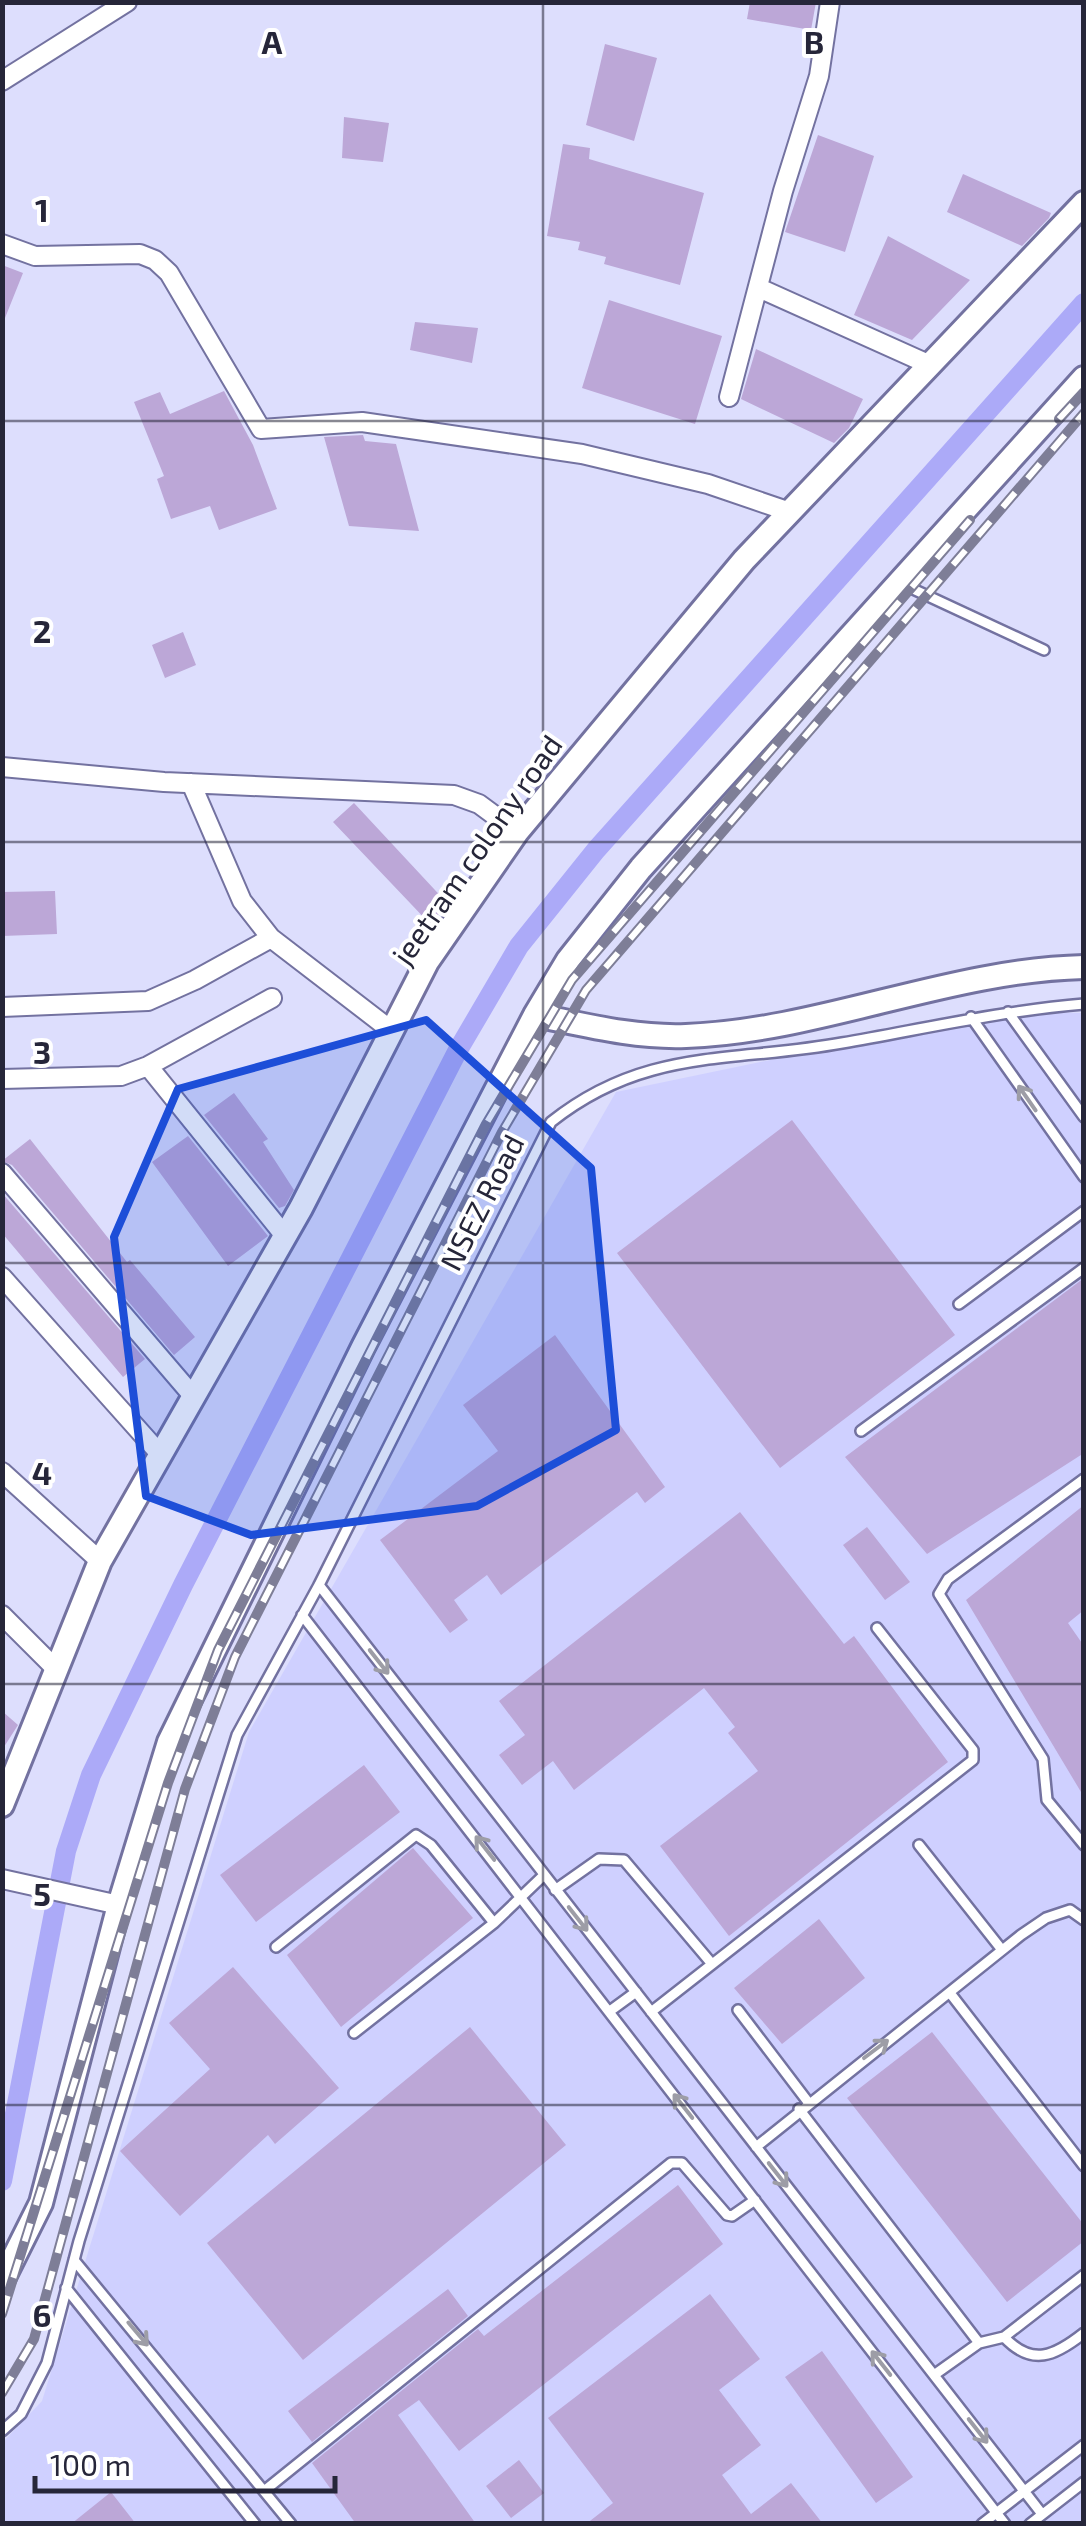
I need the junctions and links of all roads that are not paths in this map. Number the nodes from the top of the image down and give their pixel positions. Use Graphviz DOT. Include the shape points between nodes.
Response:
graph roads {
  1 [pos="127,2"];
  2 [pos="830,2"];
  3 [pos="2,81"];
  4 [pos="1084,202"];
  5 [pos="2,244"];
  6 [pos="759,288"];
  7 [pos="928,364"];
  8 [pos="1084,378"];
  9 [pos="729,397"];
  10 [pos="790,512"];
  11 [pos="898,582"];
  12 [pos="1044,650"];
  13 [pos="2,767"];
  14 [pos="190,784"];
  15 [pos="517,832"];
  16 [pos="271,938"];
  17 [pos="1084,967"];
  18 [pos="272,998"];
  19 [pos="1084,1004"];
  20 [pos="2,1007"];
  21 [pos="1008,1012"];
  22 [pos="535,1015"];
  23 [pos="971,1017"];
  24 [pos="392,1030"];
  25 [pos="148,1066"];
  26 [pos="2,1079"];
  27 [pos="1084,1117"];
  28 [pos="2,1173"];
  29 [pos="1084,1177"];
  30 [pos="1084,1211"];
  31 [pos="284,1236"];
  32 [pos="1084,1268"];
  33 [pos="2,1278"];
  34 [pos="960,1304"];
  35 [pos="193,1396"];
  36 [pos="862,1432"];
  37 [pos="160,1454"];
  38 [pos="2,1472"];
  39 [pos="1084,1479"];
  40 [pos="100,1560"];
  41 [pos="319,1585"];
  42 [pos="2,1615"];
  43 [pos="302,1615"];
  44 [pos="877,1628"];
  45 [pos="55,1668"];
  46 [pos="2,1805"];
  47 [pos="1084,1844"];
  48 [pos="920,1845"];
  49 [pos="544,1875"];
  50 [pos="5,1880"];
  51 [pos="556,1890"];
  52 [pos="523,1897"];
  53 [pos="111,1903"];
  54 [pos="1084,1920"];
  55 [pos="494,1922"];
  56 [pos="276,1946"];
  57 [pos="1002,1950"];
  58 [pos="712,1964"];
  59 [pos="636,1992"];
  60 [pos="950,1993"];
  61 [pos="738,2010"];
  62 [pos="610,2012"];
  63 [pos="650,2012"];
  64 [pos="354,2033"];
  65 [pos="808,2102"];
  66 [pos="799,2109"];
  67 [pos="756,2147"];
  68 [pos="1084,2166"];
  69 [pos="755,2200"];
  70 [pos="74,2260"];
  71 [pos="1084,2275"];
  72 [pos="2,2281"];
  73 [pos="66,2288"];
  74 [pos="1084,2333"];
  75 [pos="1004,2337"];
  76 [pos="979,2343"];
  77 [pos="934,2375"];
  78 [pos="2,2431"];
  79 [pos="1084,2445"];
  80 [pos="1084,2482"];
  81 [pos="264,2490"];
  82 [pos="1024,2490"];
  83 [pos="996,2512"];
  84 [pos="1042,2514"];
  85 [pos="255,2524"];
  86 [pos="291,2524"];
  87 [pos="982,2524"];
  88 [pos="1005,2524"];
  89 [pos="1030,2524"];
  1 -- 3 [label="street"];
  2 -- 6 [label="street" via="819,76"];
  4 -- 7 [label="street, jeetram colony road"];
  5 -- 10 [label="street" via="35,256 140,254 155,260 261,429 362,422 582,454"];
  6 -- 7 [label="street"];
  6 -- 9 [label="street"];
  7 -- 10 [label="street, jeetram colony road"];
  8 -- 11 [label="street"];
  10 -- 15 [label="street, jeetram colony road"];
  11 -- 12 [label="lane"];
  11 -- 22 [label="street" via="641,868 568,960"];
  13 -- 14 [label="street"];
  14 -- 15 [label="street" via="454,795"];
  14 -- 16 [label="street" via="242,901"];
  15 -- 24 [label="street, jeetram colony road" via="427,962"];
  16 -- 20 [label="street" via="148,1001"];
  16 -- 24 [label="street"];
  17 -- 22 [label="street" via="1024,972 736,1032 626,1034"];
  18 -- 25 [label="street"];
  19 -- 21 [label="lane, NSEZ Road"];
  21 -- 23 [label="lane, NSEZ Road"];
  21 -- 27 [label="lane"];
  22 -- 53 [label="street" via="169,1742"];
  29 -- 23 [label="lane, one-way"];
  23 -- 41 [label="lane, NSEZ Road" via="841,1044 654,1067 618,1080 551,1122"];
  24 -- 31 [label="street, jeetram colony road"];
  25 -- 26 [label="street" via="121,1076"];
  25 -- 31 [label="street"];
  28 -- 35 [label="street"];
  30 -- 34 [label="lane"];
  31 -- 35 [label="street, jeetram colony road"];
  32 -- 36 [label="lane"];
  33 -- 37 [label="street"];
  35 -- 37 [label="street, jeetram colony road"];
  37 -- 40 [label="street, jeetram colony road"];
  38 -- 40 [label="street"];
  39 -- 47 [label="lane" via="948,1578 938,1594 1043,1759 1047,1800"];
  40 -- 45 [label="street, jeetram colony road"];
  41 -- 43 [label="lane, NSEZ Road"];
  41 -- 49 [label="lane, one-way"];
  42 -- 45 [label="street"];
  52 -- 43 [label="lane, one-way"];
  43 -- 70 [label="lane, NSEZ Road" via="237,1735"];
  44 -- 58 [label="lane" via="974,1750 973,1760"];
  45 -- 46 [label="street, jeetram colony road"];
  48 -- 57 [label="lane"];
  49 -- 51 [label="lane"];
  49 -- 52 [label="lane"];
  50 -- 53 [label="street"];
  51 -- 58 [label="lane" via="599,1859 624,1860"];
  51 -- 59 [label="lane, one-way"];
  52 -- 55 [label="lane"];
  52 -- 62 [label="lane"];
  53 -- 72 [label="street" via="41,2203"];
  54 -- 57 [label="lane" via="1070,1910 1046,1918"];
  55 -- 56 [label="lane" via="416,1834"];
  55 -- 64 [label="lane"];
  57 -- 60 [label="lane"];
  58 -- 63 [label="lane"];
  59 -- 62 [label="lane"];
  59 -- 63 [label="lane"];
  65 -- 60 [label="lane, one-way"];
  60 -- 68 [label="lane"];
  61 -- 65 [label="lane"];
  69 -- 62 [label="lane, one-way"];
  63 -- 67 [label="lane"];
  65 -- 66 [label="lane"];
  66 -- 67 [label="lane"];
  66 -- 76 [label="lane"];
  67 -- 77 [label="lane, one-way"];
  69 -- 81 [label="lane" via="727,2215 682,2162 671,2163"];
  83 -- 69 [label="lane, one-way"];
  70 -- 73 [label="lane, NSEZ Road"];
  70 -- 81 [label="lane, one-way"];
  71 -- 75 [label="lane"];
  73 -- 78 [label="lane, NSEZ Road" via="40,2383"];
  73 -- 85 [label="lane"];
  74 -- 75 [label="lane" via="1044,2357 1028,2357"];
  75 -- 76 [label="lane"];
  76 -- 77 [label="lane"];
  77 -- 82 [label="lane, one-way"];
  79 -- 82 [label="lane"];
  80 -- 84 [label="lane"];
  81 -- 86 [label="lane"];
  82 -- 83 [label="lane"];
  82 -- 84 [label="lane"];
  83 -- 87 [label="lane"];
  83 -- 88 [label="lane"];
  84 -- 89 [label="lane"];
}
